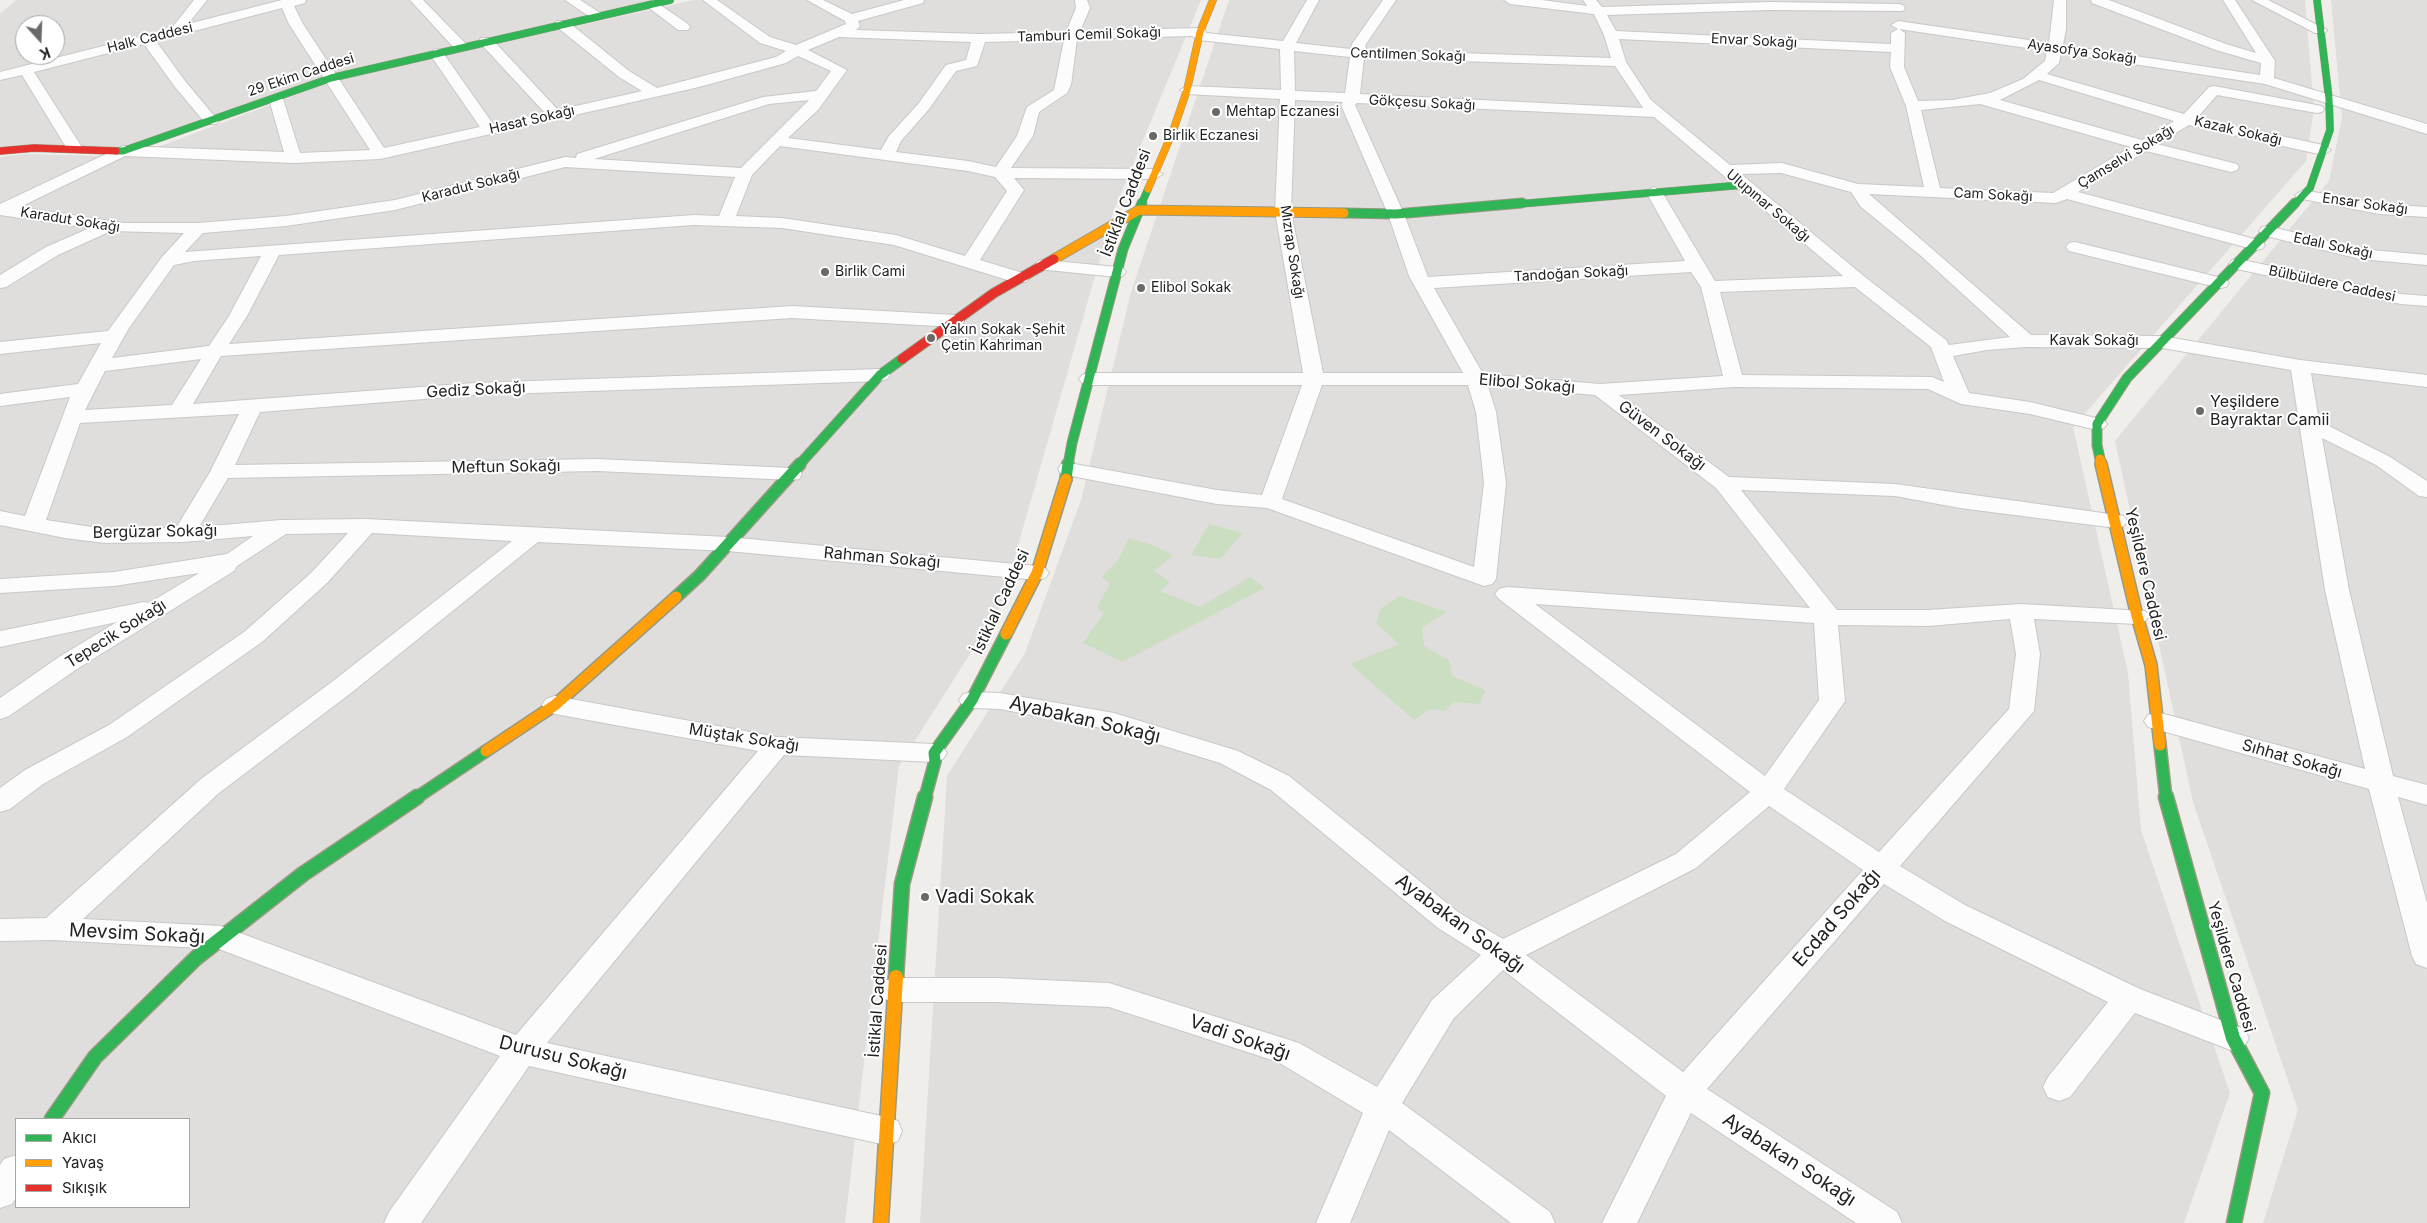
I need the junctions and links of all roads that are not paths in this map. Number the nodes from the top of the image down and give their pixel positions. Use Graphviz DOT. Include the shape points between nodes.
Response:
graph roads {
  1 [pos="201,0"];
  2 [pos="416,0"];
  3 [pos="571,0"];
  4 [pos="670,0"];
  5 [pos="709,0"];
  6 [pos="813,0"];
  7 [pos="1082,0"];
  8 [pos="1212,0"];
  9 [pos="1313,0"];
  10 [pos="1390,0"];
  11 [pos="1510,0"];
  12 [pos="2060,0"];
  13 [pos="2097,0"];
  14 [pos="2229,0"];
  15 [pos="2258,0"];
  16 [pos="2317,0"];
  17 [pos="292,1"];
  18 [pos="906,1"];
  19 [pos="653,4"];
  20 [pos="1898,4"];
  21 [pos="1594,5"];
  22 [pos="598,16"];
  23 [pos="851,19"];
  24 [pos="562,24"];
  25 [pos="1898,25"];
  26 [pos="683,26"];
  27 [pos="2320,30"];
  28 [pos="176,31"];
  29 [pos="837,33"];
  30 [pos="1199,34"];
  31 [pos="1611,35"];
  32 [pos="1070,36"];
  33 [pos="979,38"];
  34 [pos="148,39"];
  35 [pos="486,41"];
  36 [pos="461,47"];
  37 [pos="1287,47"];
  38 [pos="1898,48"];
  39 [pos="2055,48"];
  40 [pos="796,50"];
  41 [pos="436,53"];
  42 [pos="1358,54"];
  43 [pos="2268,61"];
  44 [pos="1619,62"];
  45 [pos="25,69"];
  46 [pos="2037,75"];
  47 [pos="0,76"];
  48 [pos="331,78"];
  49 [pos="2267,80"];
  50 [pos="1187,90"];
  51 [pos="654,92"];
  52 [pos="1288,93"];
  53 [pos="820,95"];
  54 [pos="276,99"];
  55 [pos="1352,99"];
  56 [pos="1980,99"];
  57 [pos="2329,105"];
  58 [pos="1913,106"];
  59 [pos="1658,114"];
  60 [pos="554,115"];
  61 [pos="2188,120"];
  62 [pos="211,121"];
  63 [pos="2427,129"];
  64 [pos="489,130"];
  65 [pos="776,141"];
  66 [pos="2145,146"];
  67 [pos="75,149"];
  68 [pos="2323,150"];
  69 [pos="123,151"];
  70 [pos="0,152"];
  71 [pos="380,154"];
  72 [pos="886,156"];
  73 [pos="294,158"];
  74 [pos="565,162"];
  75 [pos="2231,167"];
  76 [pos="1725,170"];
  77 [pos="745,173"];
  78 [pos="1000,173"];
  79 [pos="1155,174"];
  80 [pos="1743,185"];
  81 [pos="1857,189"];
  82 [pos="1933,191"];
  83 [pos="1654,192"];
  84 [pos="2065,193"];
  85 [pos="2303,195"];
  86 [pos="1,210"];
  87 [pos="1140,210"];
  88 [pos="1283,211"];
  89 [pos="2427,212"];
  90 [pos="1396,214"];
  91 [pos="725,222"];
  92 [pos="108,226"];
  93 [pos="198,228"];
  94 [pos="2268,232"];
  95 [pos="2256,245"];
  96 [pos="2075,247"];
  97 [pos="273,250"];
  98 [pos="2427,260"];
  99 [pos="168,261"];
  100 [pos="970,262"];
  101 [pos="2238,264"];
  102 [pos="1044,265"];
  103 [pos="1696,266"];
  104 [pos="1117,272"];
  105 [pos="1020,278"];
  106 [pos="1859,281"];
  107 [pos="1422,283"];
  108 [pos="2220,283"];
  109 [pos="0,284"];
  110 [pos="1710,287"];
  111 [pos="2427,301"];
  112 [pos="955,321"];
  113 [pos="115,336"];
  114 [pos="2026,341"];
  115 [pos="2162,342"];
  116 [pos="0,348"];
  117 [pos="215,350"];
  118 [pos="1943,352"];
  119 [pos="98,366"];
  120 [pos="2300,366"];
  121 [pos="880,376"];
  122 [pos="1089,379"];
  123 [pos="1314,379"];
  124 [pos="1476,379"];
  125 [pos="2427,381"];
  126 [pos="1734,382"];
  127 [pos="84,389"];
  128 [pos="1600,390"];
  129 [pos="1961,398"];
  130 [pos="0,400"];
  131 [pos="252,407"];
  132 [pos="179,410"];
  133 [pos="72,417"];
  134 [pos="2097,424"];
  135 [pos="2310,424"];
  136 [pos="1069,469"];
  137 [pos="221,472"];
  138 [pos="791,474"];
  139 [pos="1724,483"];
  140 [pos="2427,491"];
  141 [pos="1270,502"];
  142 [pos="0,518"];
  143 [pos="2116,521"];
  144 [pos="33,525"];
  145 [pos="366,526"];
  146 [pos="281,527"];
  147 [pos="183,535"];
  148 [pos="533,535"];
  149 [pos="728,544"];
  150 [pos="234,560"];
  151 [pos="1037,573"];
  152 [pos="1484,579"];
  153 [pos="0,586"];
  154 [pos="1510,595"];
  155 [pos="161,606"];
  156 [pos="2021,611"];
  157 [pos="1830,616"];
  158 [pos="2137,616"];
  159 [pos="0,639"];
  160 [pos="972,700"];
  161 [pos="555,705"];
  162 [pos="0,710"];
  163 [pos="2158,722"];
  164 [pos="776,746"];
  165 [pos="934,753"];
  166 [pos="2382,784"];
  167 [pos="1768,792"];
  168 [pos="2427,796"];
  169 [pos="0,802"];
  170 [pos="1880,868"];
  171 [pos="53,929"];
  172 [pos="0,930"];
  173 [pos="222,938"];
  174 [pos="1502,953"];
  175 [pos="2427,956"];
  176 [pos="896,990"];
  177 [pos="2129,998"];
  178 [pos="2233,1038"];
  179 [pos="522,1052"];
  180 [pos="2059,1087"];
  181 [pos="1685,1092"];
  182 [pos="1382,1107"];
  183 [pos="53,1118"];
  184 [pos="886,1131"];
  185 [pos="15,1171"];
  186 [pos="0,1193"];
  187 [pos="400,1223"];
  188 [pos="881,1223"];
  189 [pos="1333,1223"];
  190 [pos="1538,1223"];
  191 [pos="1619,1223"];
  192 [pos="1885,1223"];
  193 [pos="2234,1223"];
  1 -- 28 [label="street"];
  2 -- 36 [label="street"];
  3 -- 22 [label="street"];
  4 -- 19 [label="street, 29 Ekim Caddesi"];
  5 -- 40 [label="street" via="765,40"];
  6 -- 23 [label="street"];
  7 -- 32 [label="street" via="1083,8"];
  8 -- 30 [label="street, İstiklal Caddesi"];
  9 -- 37 [label="street"];
  10 -- 42 [label="street" via="1359,44"];
  11 -- 21 [label="street"];
  12 -- 39 [label="street"];
  13 -- 43 [label="street" via="2221,47"];
  14 -- 43 [label="street"];
  15 -- 27 [label="street"];
  16 -- 27 [label="street"];
  17 -- 28 [label="street, Halk Caddesi"];
  17 -- 48 [label="street" via="296,24"];
  18 -- 23 [label="street, Hasat Sokağı"];
  19 -- 22 [label="street, 29 Ekim Caddesi"];
  19 -- 26 [label="street"];
  20 -- 21 [label="street"];
  20 -- 25 [label="street"];
  21 -- 31 [label="street, Ulupınar Sokağı"];
  22 -- 24 [label="street, 29 Ekim Caddesi"];
  23 -- 29 [label="street, Hasat Sokağı" via="853,26"];
  24 -- 35 [label="street, 29 Ekim Caddesi"];
  24 -- 51 [label="street" via="624,74"];
  25 -- 38 [label="street"];
  25 -- 39 [label="street, Ayasofya Sokağı"];
  27 -- 57 [label="street"];
  28 -- 34 [label="street, Halk Caddesi"];
  29 -- 33 [label="street, Tamburi Cemil Sokağı"];
  29 -- 40 [label="street, Hasat Sokağı"];
  30 -- 32 [label="street, Tamburi Cemil Sokağı"];
  30 -- 37 [label="street, Centilmen Sokağı"];
  30 -- 50 [label="street, İstiklal Caddesi"];
  31 -- 38 [label="street, Envar Sokağı"];
  31 -- 44 [label="street, Ulupınar Sokağı"];
  32 -- 33 [label="street, Tamburi Cemil Sokağı"];
  32 -- 78 [label="street" via="1064,85 1060,93 1032,110 1025,136"];
  33 -- 72 [label="street" via="972,63 951,68 924,106 894,139"];
  34 -- 45 [label="street, Halk Caddesi"];
  34 -- 62 [label="street"];
  35 -- 36 [label="street, 29 Ekim Caddesi"];
  35 -- 60 [label="street"];
  36 -- 41 [label="street, 29 Ekim Caddesi"];
  37 -- 42 [label="street, Centilmen Sokağı"];
  37 -- 52 [label="street, Mızrap Sokağı"];
  38 -- 58 [label="street" via="1897,68"];
  39 -- 46 [label="street" via="2052,63"];
  39 -- 49 [label="street, Ayasofya Sokağı"];
  40 -- 51 [label="street, Hasat Sokağı" via="781,60"];
  40 -- 53 [label="street" via="840,70"];
  41 -- 48 [label="street, 29 Ekim Caddesi"];
  41 -- 64 [label="street"];
  42 -- 44 [label="street, Centilmen Sokağı"];
  42 -- 55 [label="street"];
  43 -- 49 [label="street"];
  44 -- 59 [label="street, Ulupınar Sokağı" via="1646,103"];
  45 -- 47 [label="street, Halk Caddesi"];
  45 -- 67 [label="street"];
  46 -- 56 [label="street" via="1994,97"];
  46 -- 61 [label="street"];
  48 -- 54 [label="street, 29 Ekim Caddesi"];
  48 -- 71 [label="street"];
  49 -- 57 [label="street, Ayasofya Sokağı"];
  50 -- 52 [label="street, Gökçesu Sokağı"];
  50 -- 79 [label="street, İstiklal Caddesi"];
  51 -- 60 [label="street, Hasat Sokağı"];
  52 -- 55 [label="street, Gökçesu Sokağı"];
  52 -- 88 [label="street, Mızrap Sokağı"];
  53 -- 65 [label="street" via="813,107"];
  53 -- 74 [label="street" via="768,100"];
  54 -- 62 [label="street, 29 Ekim Caddesi"];
  54 -- 73 [label="street"];
  55 -- 59 [label="street, Gökçesu Sokağı"];
  55 -- 90 [label="street" via="1348,105"];
  56 -- 58 [label="street"];
  56 -- 66 [label="street"];
  57 -- 61 [label="street, Kazak Sokağı" via="2214,90"];
  57 -- 63 [label="street"];
  57 -- 68 [label="street" via="2330,130"];
  58 -- 82 [label="street"];
  59 -- 76 [label="street, Ulupınar Sokağı"];
  60 -- 64 [label="street, Hasat Sokağı"];
  61 -- 66 [label="street, Çamselvi Sokağı"];
  61 -- 68 [label="street, Kazak Sokağı"];
  62 -- 69 [label="street, 29 Ekim Caddesi"];
  64 -- 71 [label="street, Hasat Sokağı"];
  65 -- 72 [label="street"];
  65 -- 77 [label="street"];
  66 -- 75 [label="street"];
  66 -- 84 [label="street, Çamselvi Sokağı"];
  67 -- 69 [label="street, 29 Ekim Caddesi"];
  67 -- 70 [label="street, 29 Ekim Caddesi" via="34,148"];
  68 -- 85 [label="street" via="2310,188"];
  69 -- 73 [label="street, Hasat Sokağı"];
  69 -- 86 [label="street"];
  71 -- 73 [label="street, Hasat Sokağı"];
  72 -- 78 [label="street"];
  74 -- 77 [label="street, Karadut Sokağı"];
  74 -- 93 [label="street, Karadut Sokağı" via="396,205 286,221"];
  76 -- 80 [label="street, Ulupınar Sokağı"];
  76 -- 81 [label="street, Cam Sokağı" via="1782,168"];
  77 -- 91 [label="street"];
  78 -- 79 [label="street"];
  78 -- 100 [label="street" via="1016,190"];
  79 -- 87 [label="street, İstiklal Caddesi"];
  80 -- 83 [label="street"];
  80 -- 106 [label="street, Ulupınar Sokağı"];
  81 -- 82 [label="street, Cam Sokağı"];
  81 -- 114 [label="street, Kavak Sokağı" via="1867,203 1926,250"];
  82 -- 84 [label="street, Cam Sokağı" via="2056,198"];
  83 -- 90 [label="street"];
  83 -- 103 [label="street"];
  84 -- 95 [label="street, Cam Sokağı"];
  85 -- 89 [label="street, Ensar Sokağı" via="2379,209"];
  85 -- 94 [label="street"];
  86 -- 92 [label="street, Karadut Sokağı"];
  87 -- 88 [label="street"];
  87 -- 102 [label="street"];
  87 -- 104 [label="street, İstiklal Caddesi"];
  88 -- 90 [label="street"];
  88 -- 123 [label="street, Mızrap Sokağı"];
  90 -- 107 [label="street"];
  91 -- 97 [label="street" via="694,220"];
  91 -- 100 [label="street" via="782,223 896,240"];
  92 -- 93 [label="street, Karadut Sokağı"];
  92 -- 109 [label="street" via="52,252"];
  93 -- 99 [label="street"];
  94 -- 95 [label="street"];
  94 -- 98 [label="street, Edalı Sokağı" via="2360,254"];
  95 -- 101 [label="street"];
  96 -- 108 [label="street"];
  97 -- 99 [label="street"];
  97 -- 117 [label="street" via="238,316"];
  99 -- 113 [label="street"];
  100 -- 105 [label="street"];
  101 -- 108 [label="street"];
  101 -- 111 [label="street, Bülbüldere Caddesi" via="2401,299"];
  102 -- 104 [label="street"];
  102 -- 105 [label="street"];
  103 -- 107 [label="street, Tandoğan Sokağı"];
  103 -- 110 [label="street"];
  104 -- 122 [label="street, İstiklal Caddesi"];
  105 -- 112 [label="street"];
  106 -- 110 [label="street"];
  106 -- 118 [label="street, Ulupınar Sokağı" via="1939,344"];
  107 -- 124 [label="street"];
  108 -- 115 [label="street"];
  110 -- 126 [label="street"];
  112 -- 117 [label="street" via="792,312"];
  112 -- 121 [label="street"];
  113 -- 116 [label="street"];
  113 -- 119 [label="street"];
  114 -- 115 [label="street, Kavak Sokağı"];
  114 -- 118 [label="street, Kavak Sokağı"];
  115 -- 120 [label="street, Kavak Sokağı"];
  115 -- 134 [label="street" via="2128,378"];
  117 -- 119 [label="street"];
  117 -- 132 [label="street"];
  118 -- 129 [label="street, Ulupınar Sokağı"];
  119 -- 127 [label="street"];
  120 -- 125 [label="street, Kavak Sokağı"];
  120 -- 135 [label="street"];
  121 -- 131 [label="street, Gediz Sokağı" via="474,389"];
  121 -- 138 [label="street"];
  122 -- 123 [label="street, Elibol Sokağı"];
  122 -- 136 [label="street, İstiklal Caddesi" via="1072,443"];
  123 -- 124 [label="street, Elibol Sokağı"];
  123 -- 141 [label="street"];
  124 -- 128 [label="street, Elibol Sokağı"];
  124 -- 152 [label="street" via="1486,412 1495,483"];
  126 -- 128 [label="street, Elibol Sokağı"];
  126 -- 129 [label="street, Elibol Sokağı" via="1932,383"];
  127 -- 130 [label="street"];
  127 -- 133 [label="street"];
  128 -- 139 [label="street, Güven Sokağı"];
  129 -- 134 [label="street, Elibol Sokağı" via="2030,408"];
  131 -- 132 [label="street, Gediz Sokağı"];
  131 -- 137 [label="street"];
  132 -- 133 [label="street, Gediz Sokağı"];
  133 -- 144 [label="street"];
  134 -- 143 [label="street, Yeşildere Caddesi" via="2097,445"];
  135 -- 140 [label="street" via="2383,461"];
  135 -- 166 [label="street" via="2337,590"];
  136 -- 141 [label="street" via="1217,496"];
  136 -- 151 [label="street, İstiklal Caddesi"];
  137 -- 138 [label="street, Meftun Sokağı" via="598,466"];
  137 -- 147 [label="street"];
  138 -- 149 [label="street"];
  139 -- 143 [label="street" via="1895,490"];
  139 -- 157 [label="street, Güven Sokağı"];
  141 -- 152 [label="street"];
  142 -- 144 [label="street, Bergüzar Sokağı"];
  143 -- 158 [label="street, Yeşildere Caddesi"];
  144 -- 147 [label="street, Bergüzar Sokağı" via="105,536"];
  145 -- 146 [label="street, Bergüzar Sokağı"];
  145 -- 148 [label="street"];
  145 -- 169 [label="street" via="319,578 253,636 118,731 34,777"];
  146 -- 147 [label="street, Bergüzar Sokağı"];
  146 -- 150 [label="street, Tepecik Sokağı"];
  148 -- 149 [label="street, Rahman Sokağı"];
  148 -- 171 [label="street" via="342,687 210,786"];
  149 -- 151 [label="street, Rahman Sokağı"];
  149 -- 161 [label="street" via="700,575"];
  150 -- 153 [label="street" via="114,579"];
  150 -- 155 [label="street, Tepecik Sokağı"];
  151 -- 160 [label="street, İstiklal Caddesi"];
  152 -- 154 [label="street"];
  154 -- 157 [label="street"];
  154 -- 167 [label="street"];
  155 -- 159 [label="street"];
  155 -- 162 [label="street, Tepecik Sokağı" via="68,663"];
  156 -- 157 [label="street" via="1928,618"];
  156 -- 158 [label="street"];
  156 -- 170 [label="street, Ecdad Sokağı" via="2028,654 2021,711"];
  157 -- 167 [label="street" via="1826,622 1832,702"];
  158 -- 163 [label="street, Yeşildere Caddesi" via="2151,665"];
  160 -- 165 [label="street, İstiklal Caddesi"];
  160 -- 174 [label="street, Ayabakan Sokağı" via="1000,701 1114,722 1229,757 1280,783 1448,920"];
  161 -- 164 [label="street, Müştak Sokağı"];
  161 -- 173 [label="street" via="302,874"];
  163 -- 166 [label="street, Sıhhat Sokağı"];
  163 -- 178 [label="street, Yeşildere Caddesi" via="2166,798"];
  164 -- 165 [label="street, Müştak Sokağı"];
  164 -- 179 [label="street"];
  165 -- 176 [label="street, İstiklal Caddesi" via="935,761 902,884"];
  166 -- 168 [label="street, Sıhhat Sokağı"];
  166 -- 175 [label="street"];
  167 -- 170 [label="street"];
  167 -- 174 [label="street" via="1686,861"];
  170 -- 177 [label="street" via="1955,913"];
  170 -- 181 [label="street, Ecdad Sokağı"];
  171 -- 172 [label="street, Mevsim Sokağı"];
  171 -- 173 [label="street, Mevsim Sokağı"];
  173 -- 179 [label="street, Durusu Sokağı"];
  173 -- 183 [label="street" via="196,958 95,1058"];
  174 -- 181 [label="street, Ayabakan Sokağı"];
  174 -- 182 [label="street" via="1443,1009"];
  176 -- 182 [label="street, Vadi Sokağı" via="1109,995 1288,1052"];
  176 -- 184 [label="street, İstiklal Caddesi"];
  177 -- 178 [label="street"];
  177 -- 180 [label="street"];
  178 -- 193 [label="street, Yeşildere Caddesi" via="2262,1093"];
  179 -- 184 [label="street, Durusu Sokağı"];
  179 -- 187 [label="street"];
  181 -- 191 [label="street, Ecdad Sokağı"];
  181 -- 192 [label="street, Ayabakan Sokağı"];
  182 -- 189 [label="street"];
  182 -- 190 [label="street, Vadi Sokağı"];
  184 -- 188 [label="street, İstiklal Caddesi"];
  185 -- 186 [label="street"];
}
